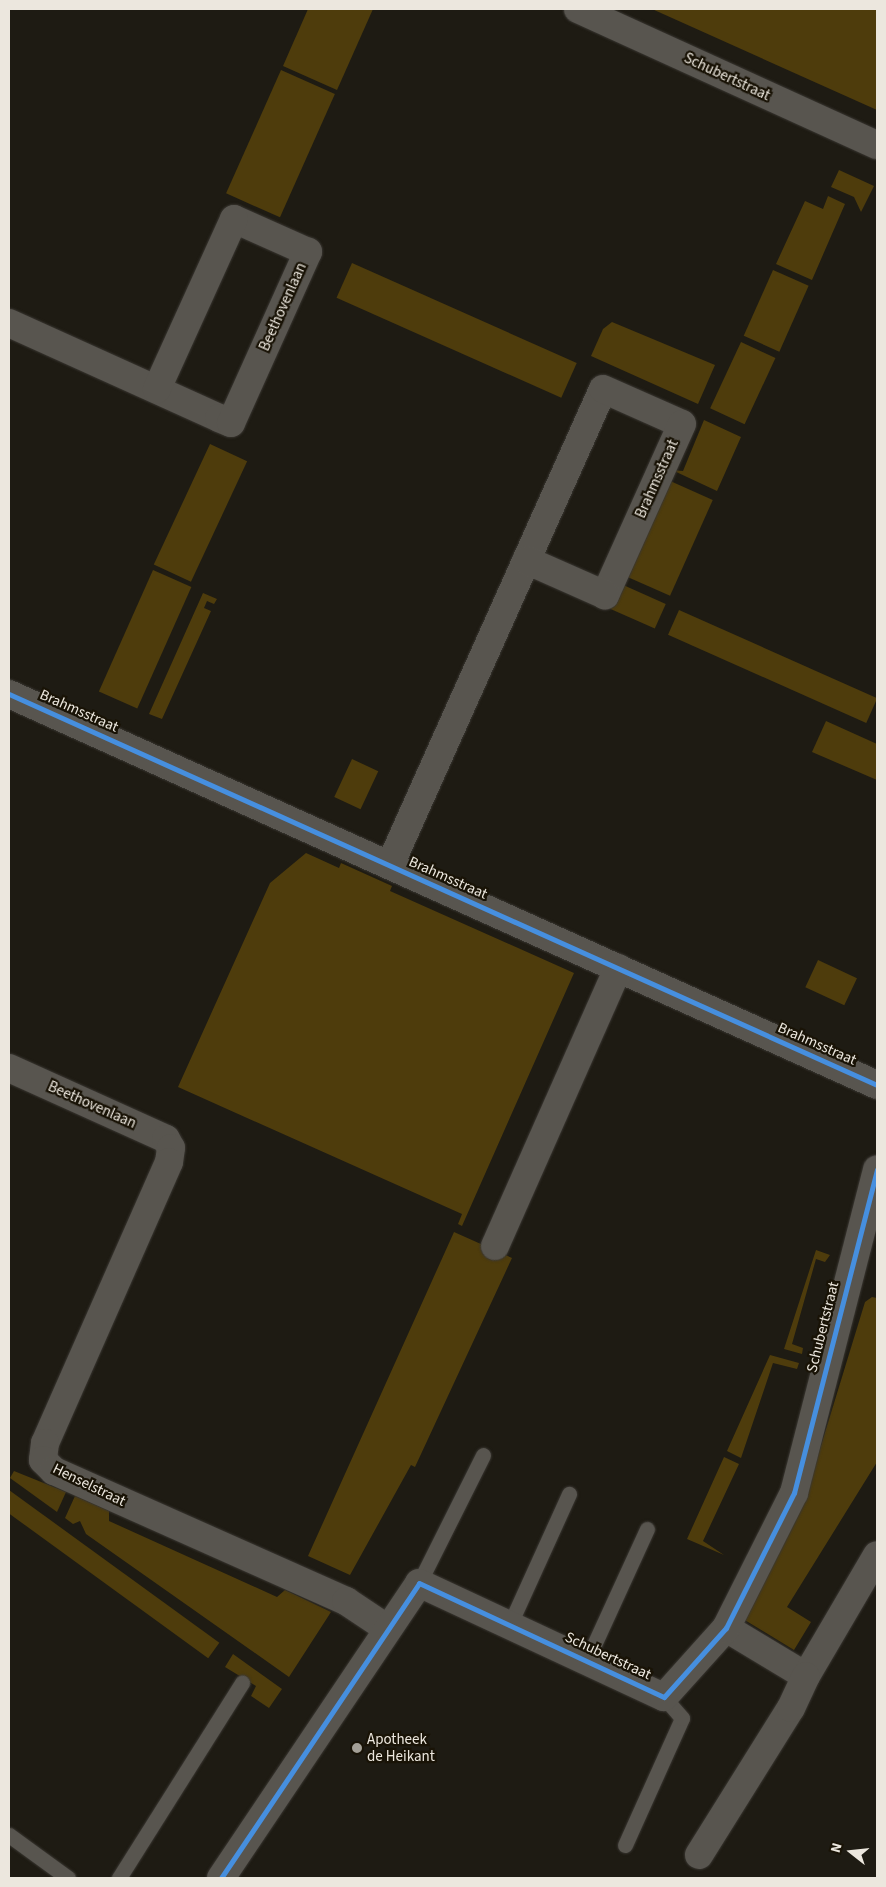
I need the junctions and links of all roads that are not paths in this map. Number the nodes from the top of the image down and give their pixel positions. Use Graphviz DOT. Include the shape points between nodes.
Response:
graph roads {
  1 [pos="578,9"];
  2 [pos="877,145"];
  3 [pos="9,323"];
  4 [pos="157,389"];
  5 [pos="526,560"];
  6 [pos="9,694"];
  7 [pos="390,865"];
  8 [pos="618,968"];
  9 [pos="9,1068"];
  10 [pos="877,1085"];
  11 [pos="171,1148"];
  12 [pos="877,1169"];
  13 [pos="873,1198"];
  14 [pos="495,1246"];
  15 [pos="483,1455"];
  16 [pos="569,1494"];
  17 [pos="647,1529"];
  18 [pos="877,1555"];
  19 [pos="419,1583"];
  20 [pos="510,1624"];
  21 [pos="726,1628"];
  22 [pos="388,1629"];
  23 [pos="587,1660"];
  24 [pos="806,1676"];
  25 [pos="242,1683"];
  26 [pos="664,1697"];
  27 [pos="9,1835"];
  28 [pos="625,1845"];
  29 [pos="699,1855"];
  30 [pos="68,1878"];
  31 [pos="119,1878"];
  32 [pos="220,1878"];
  1 -- 2 [label="street, Schubertstraat"];
  3 -- 4 [label="street, Beethovenlaan"];
  4 -- 4 [label="street, Beethovenlaan" via="234,219 308,252 231,423"];
  5 -- 5 [label="street, Brahmsstraat" via="605,595 682,424 603,389"];
  5 -- 7 [label="street, Brahmsstraat"];
  6 -- 7 [label="street, Brahmsstraat"];
  7 -- 8 [label="street, Brahmsstraat"];
  8 -- 10 [label="street, Brahmsstraat"];
  8 -- 14 [label="street"];
  9 -- 11 [label="street, Beethovenlaan" via="166,1139"];
  11 -- 22 [label="street, Henselstraat" via="169,1162 45,1443 43,1460 54,1471 346,1601"];
  12 -- 13 [label="street, Schubertstraat"];
  13 -- 21 [label="street, Schubertstraat" via="794,1493"];
  15 -- 19 [label="lane"];
  16 -- 20 [label="lane"];
  17 -- 23 [label="lane"];
  18 -- 24 [label="street"];
  19 -- 20 [label="street, Schubertstraat"];
  19 -- 22 [label="street"];
  20 -- 23 [label="street, Schubertstraat"];
  21 -- 24 [label="street"];
  21 -- 26 [label="street, Schubertstraat"];
  22 -- 32 [label="street"];
  23 -- 26 [label="street, Schubertstraat"];
  24 -- 29 [label="street" via="791,1708"];
  25 -- 31 [label="lane"];
  26 -- 28 [label="lane" via="682,1718"];
  27 -- 30 [label="lane"];
}
